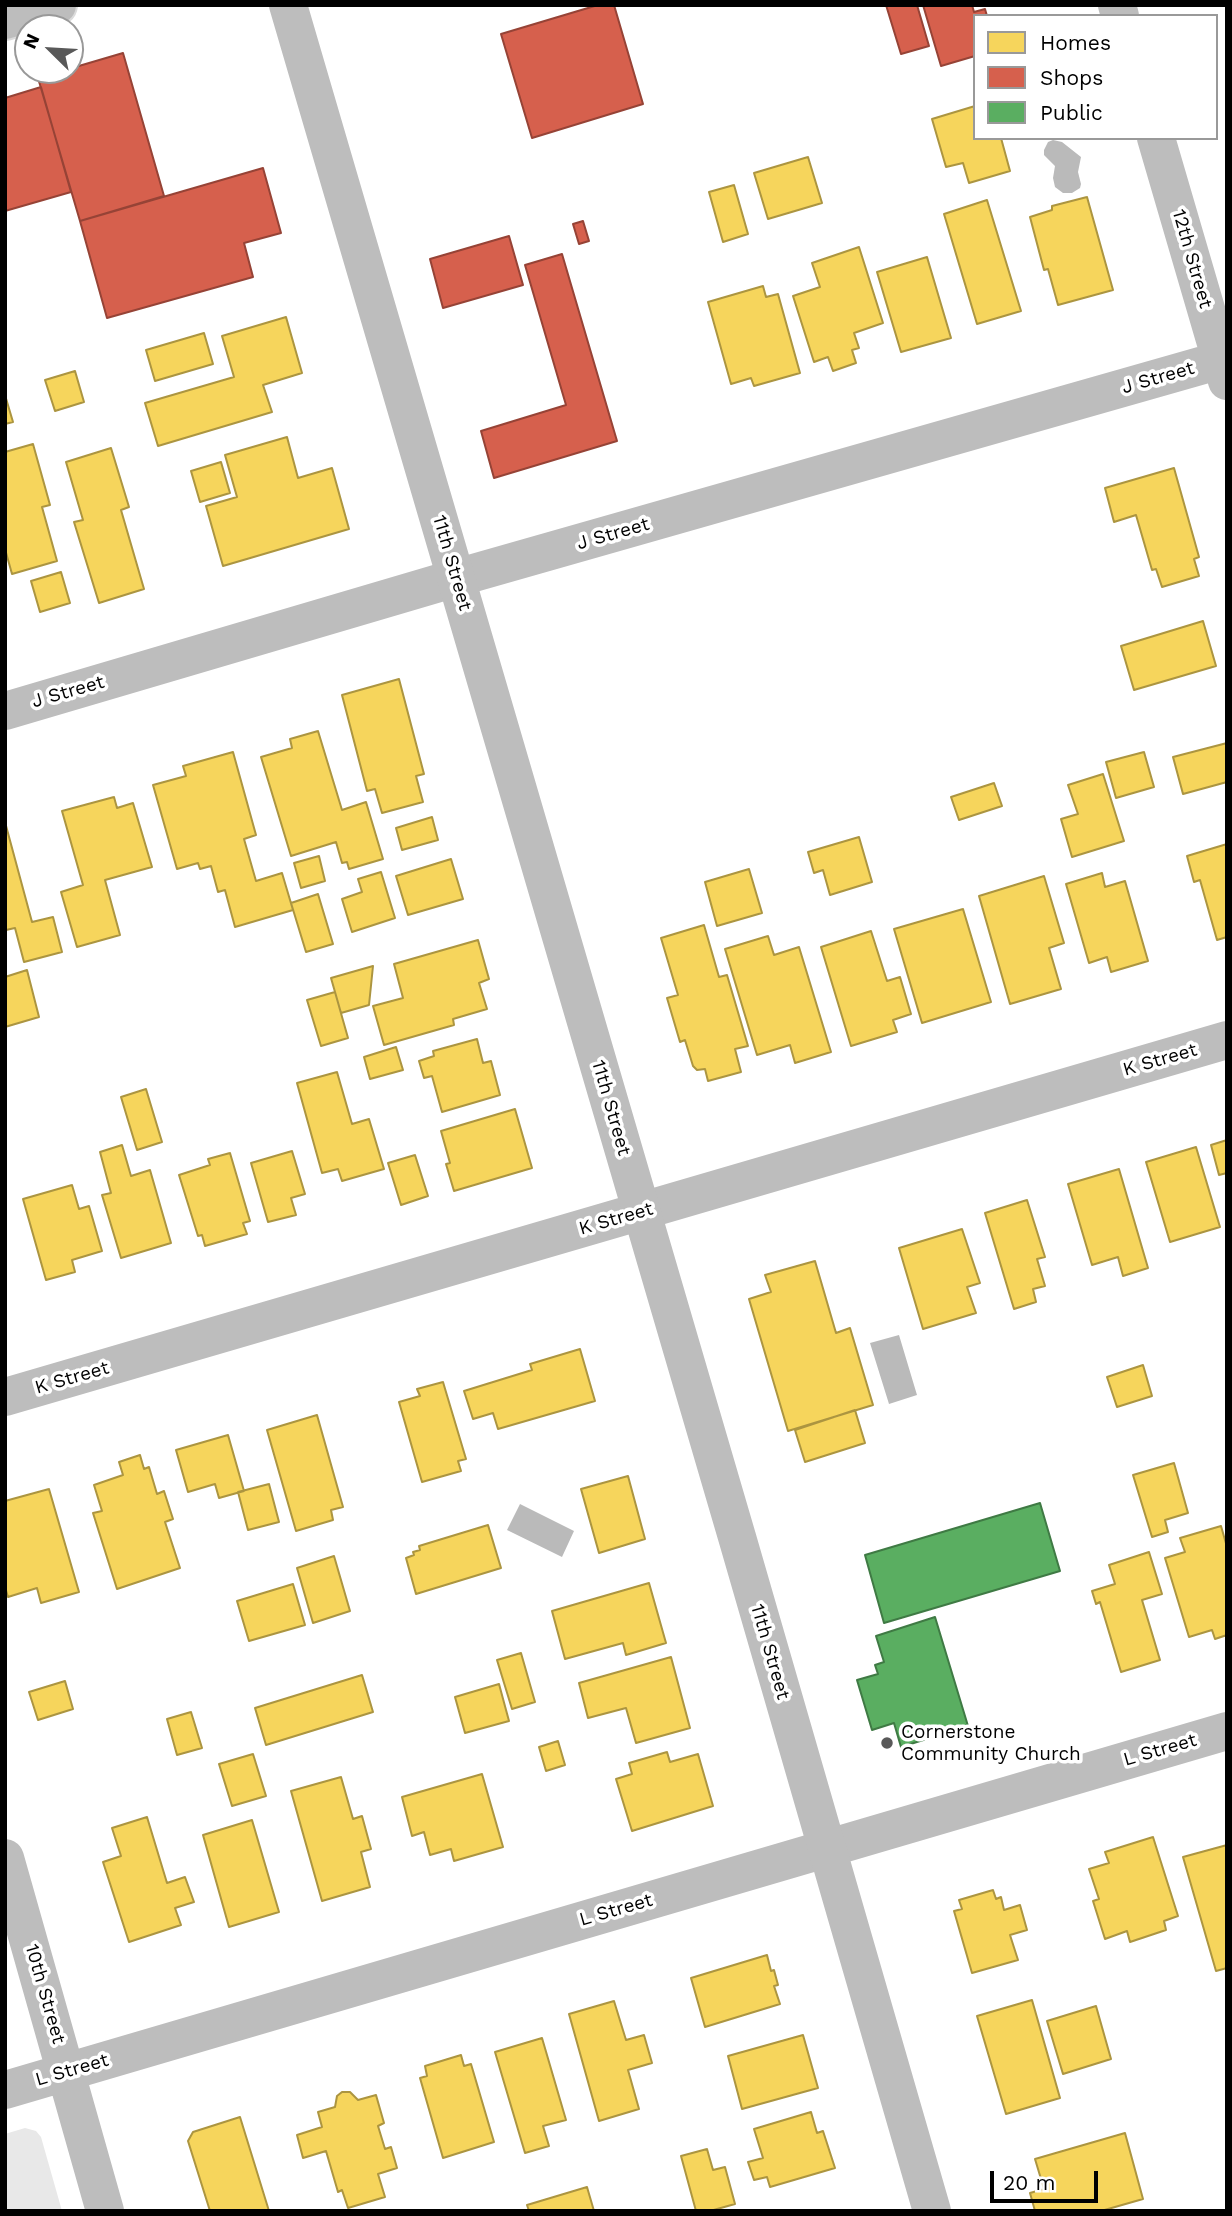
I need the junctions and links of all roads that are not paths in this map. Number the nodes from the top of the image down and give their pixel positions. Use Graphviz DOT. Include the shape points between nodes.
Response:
graph roads {
  1 [pos="57,5"];
  2 [pos="288,5"];
  3 [pos="5,20"];
  4 [pos="1157,140"];
  5 [pos="1224,371"];
  6 [pos="456,578"];
  7 [pos="5,711"];
  8 [pos="1227,1040"];
  9 [pos="642,1212"];
  10 [pos="5,1397"];
  11 [pos="1227,1731"];
  12 [pos="827,1849"];
  13 [pos="5,1858"];
  14 [pos="67,2071"];
  15 [pos="5,2090"];
  16 [pos="105,2211"];
  17 [pos="932,2211"];
  1 -- 3 [label="street"];
  2 -- 6 [label="street, 11th Street"];
  4 -- 5 [label="street, 12th Street"];
  5 -- 6 [label="street, J Street"];
  6 -- 7 [label="street, J Street"];
  6 -- 9 [label="street, 11th Street"];
  8 -- 9 [label="street, K Street"];
  9 -- 10 [label="street, K Street"];
  9 -- 12 [label="street, 11th Street"];
  11 -- 12 [label="street, L Street"];
  12 -- 14 [label="street, L Street"];
  12 -- 17 [label="street, 11th Street"];
  13 -- 14 [label="street, 10th Street"];
  14 -- 15 [label="street, L Street"];
  14 -- 16 [label="street, 10th Street"];
}
